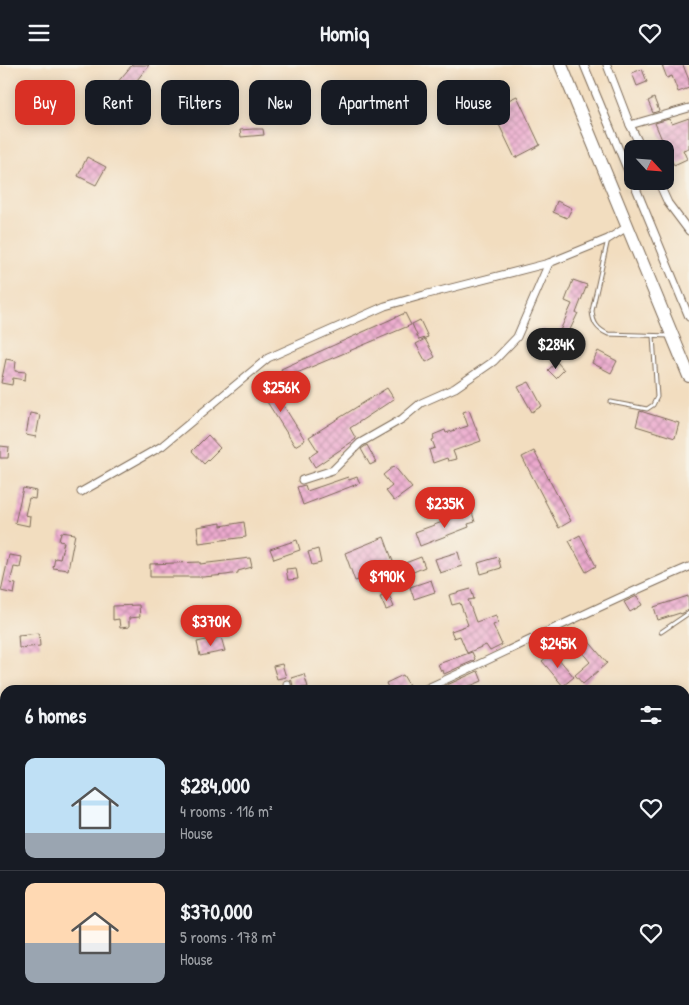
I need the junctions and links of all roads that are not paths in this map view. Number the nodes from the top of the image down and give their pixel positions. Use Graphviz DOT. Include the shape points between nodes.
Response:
graph roads {
  1 [pos="561,65"];
  2 [pos="584,65"];
  3 [pos="607,65"];
  4 [pos="689,108"];
  5 [pos="630,125"];
  6 [pos="638,140"];
  7 [pos="624,160"];
  8 [pos="637,190"];
  9 [pos="662,190"];
  10 [pos="627,227"];
  11 [pos="689,231"];
  12 [pos="608,239"];
  13 [pos="549,263"];
  14 [pos="689,317"];
  15 [pos="653,336"];
  16 [pos="673,336"];
  17 [pos="689,375"];
  18 [pos="611,402"];
  19 [pos="302,481"];
  20 [pos="81,492"];
  21 [pos="689,567"];
  22 [pos="689,613"];
  23 [pos="661,632"];
  24 [pos="434,685"];
  1 -- 10 [label="highway"];
  2 -- 7 [label="street"];
  3 -- 5 [label="street"];
  4 -- 5 [label="street"];
  5 -- 6 [label="street"];
  8 -- 14 [label="street"];
  9 -- 11 [label="street"];
  10 -- 12 [label="street"];
  10 -- 16 [label="highway"];
  12 -- 13 [label="street"];
  12 -- 15 [label="lane" via="592,311 593,322 608,334"];
  13 -- 19 [label="street" via="516,337 494,361 360,443 333,470"];
  13 -- 20 [label="street" via="385,306 268,359 162,446"];
  15 -- 16 [label="lane"];
  15 -- 18 [label="lane" via="657,397 653,405 648,409"];
  16 -- 17 [label="highway"];
  21 -- 24 [label="street"];
  22 -- 23 [label="lane"];
}
